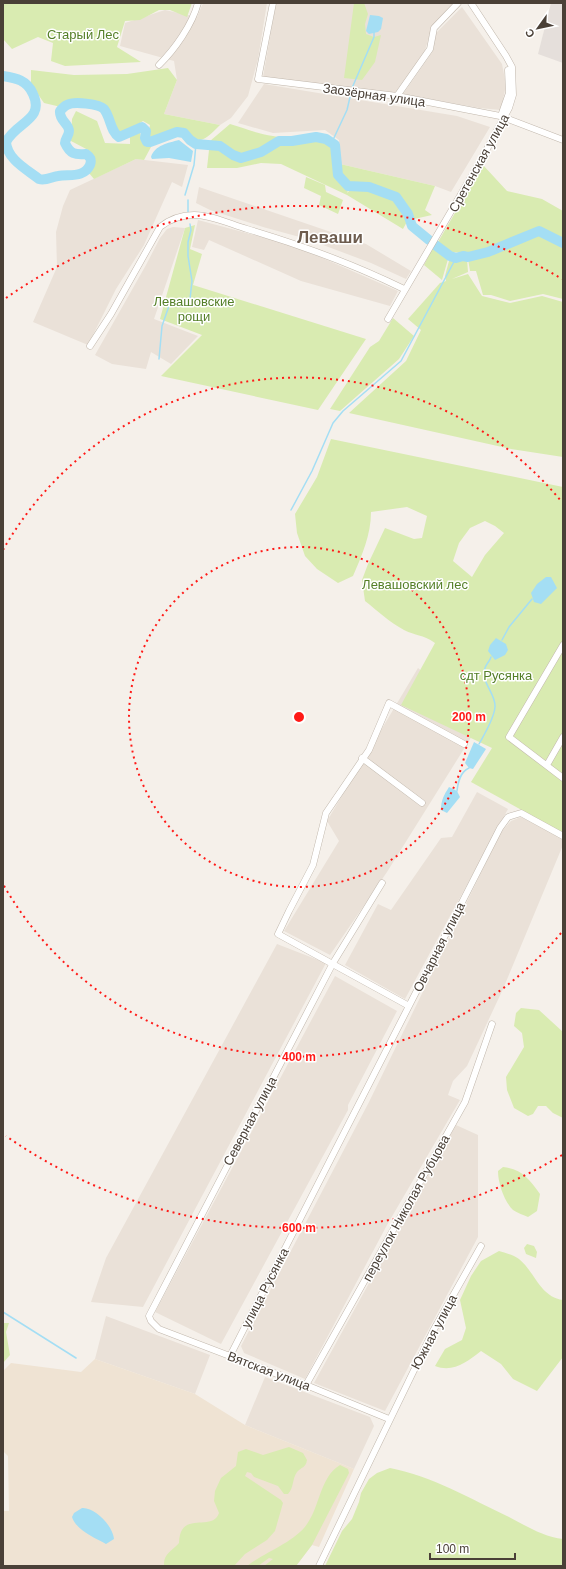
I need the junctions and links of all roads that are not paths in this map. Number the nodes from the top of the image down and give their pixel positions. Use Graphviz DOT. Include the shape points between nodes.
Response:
graph roads {
  1 [pos="198,3"];
  2 [pos="273,3"];
  3 [pos="458,3"];
  4 [pos="466,3"];
  5 [pos="471,3"];
  6 [pos="159,65"];
  7 [pos="397,96"];
  8 [pos="503,115"];
  9 [pos="563,140"];
  10 [pos="404,289"];
  11 [pos="388,319"];
  12 [pos="90,346"];
  13 [pos="563,645"];
  14 [pos="563,737"];
  15 [pos="464,744"];
  16 [pos="362,758"];
  17 [pos="547,765"];
  18 [pos="563,778"];
  19 [pos="422,803"];
  20 [pos="563,836"];
  21 [pos="382,883"];
  22 [pos="333,963"];
  23 [pos="409,1006"];
  24 [pos="492,1024"];
  25 [pos="344,1134"];
  26 [pos="481,1246"];
  27 [pos="151,1321"];
  28 [pos="230,1356"];
  29 [pos="306,1385"];
  30 [pos="389,1419"];
  31 [pos="319,1566"];
  1 -- 6 [label="street" via="196,12 170,54"];
  2 -- 7 [label="street, Заозёрная улица" via="258,79"];
  3 -- 7 [label="street" via="434,28 430,49"];
  4 -- 8 [label="street" via="507,64 509,93"];
  5 -- 8 [label="street, Сретенская улица" via="512,67 513,96"];
  7 -- 8 [label="street, Заозёрная улица"];
  8 -- 9 [label="street, Заозёрная улица"];
  8 -- 10 [label="street, Сретенская улица" via="451,213"];
  10 -- 11 [label="street, Сретенская улица"];
  10 -- 12 [label="street" via="308,247 207,217 172,218 160,227"];
  13 -- 17 [label="street" via="509,737"];
  14 -- 17 [label="street"];
  15 -- 16 [label="street" via="389,703 369,750"];
  16 -- 19 [label="street"];
  16 -- 22 [label="street" via="326,813 313,865 278,934"];
  17 -- 18 [label="street"];
  20 -- 23 [label="street, Овчарная улица" via="521,813 508,817"];
  21 -- 22 [label="street, Северная улица"];
  22 -- 23 [label="street"];
  22 -- 27 [label="street, Северная улица" via="150,1312"];
  23 -- 25 [label="street, Овчарная улица"];
  24 -- 29 [label="street, переулок Николая Рубцова" via="465,1102"];
  25 -- 28 [label="street, улица Русянка"];
  26 -- 30 [label="street, Южная улица" via="433,1331"];
  27 -- 28 [label="street, Вятская улица" via="159,1329"];
  28 -- 29 [label="street, Вятская улица"];
  29 -- 30 [label="street, Вятская улица"];
  30 -- 31 [label="street, Южная улица"];
}
